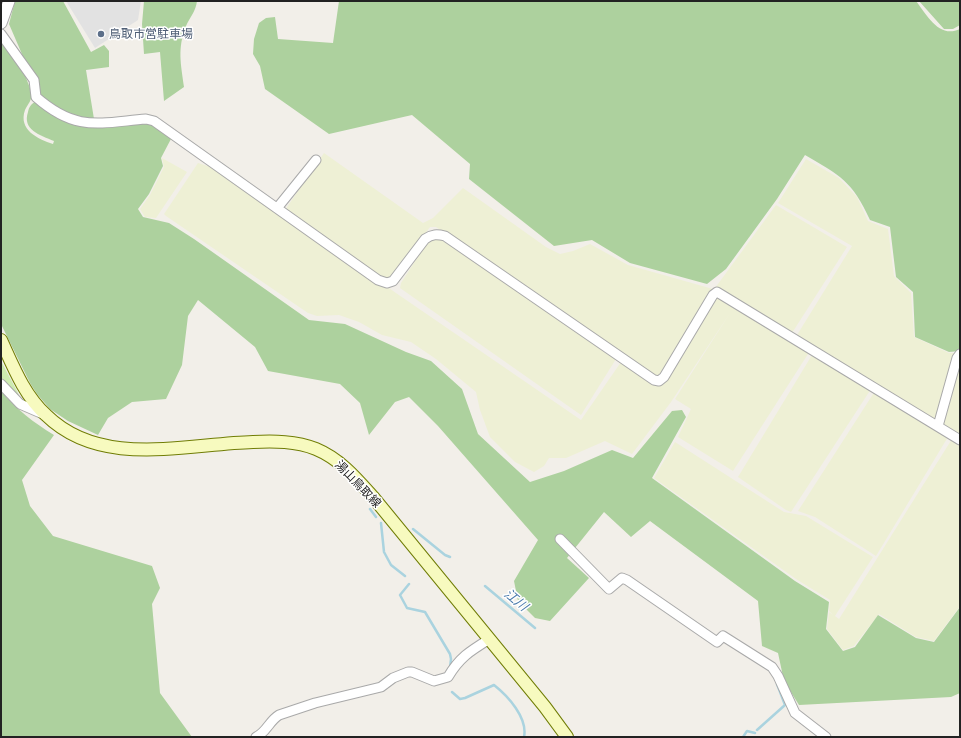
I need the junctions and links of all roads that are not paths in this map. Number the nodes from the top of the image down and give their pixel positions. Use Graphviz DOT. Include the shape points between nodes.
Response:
graph roads {
  1 [pos="9,1"];
  2 [pos="1,23"];
  3 [pos="1,34"];
  4 [pos="316,160"];
  5 [pos="278,207"];
  6 [pos="1,340"];
  7 [pos="960,354"];
  8 [pos="1,384"];
  9 [pos="44,414"];
  10 [pos="938,426"];
  11 [pos="960,440"];
  12 [pos="560,539"];
  13 [pos="488,640"];
  14 [pos="821,736"];
  15 [pos="256,737"];
  16 [pos="566,737"];
  1 -- 2 [label="street"];
  3 -- 5 [label="street" via="34,80 36,97 62,117 78,123 96,124 146,119 154,121"];
  4 -- 5 [label="street"];
  5 -- 10 [label="street" via="378,280 387,283 393,281 425,239 437,234 445,236 659,382 717,292"];
  6 -- 9 [label="main road, 湯山鳥取線" via="24,387"];
  7 -- 10 [label="street"];
  8 -- 9 [label="street" via="20,404"];
  9 -- 13 [label="main road, 湯山鳥取線" via="68,432 115,448 140,450 230,442 273,442 297,444 324,453 342,464 360,482"];
  10 -- 11 [label="street"];
  12 -- 14 [label="street" via="609,589 622,578 627,580 717,642 723,636 772,667 795,713"];
  13 -- 15 [label="street" via="457,663 448,677 434,681 412,672 404,674 381,687 315,703 279,715 265,732"];
  13 -- 16 [label="main road, 湯山鳥取線" via="541,702"];
}
